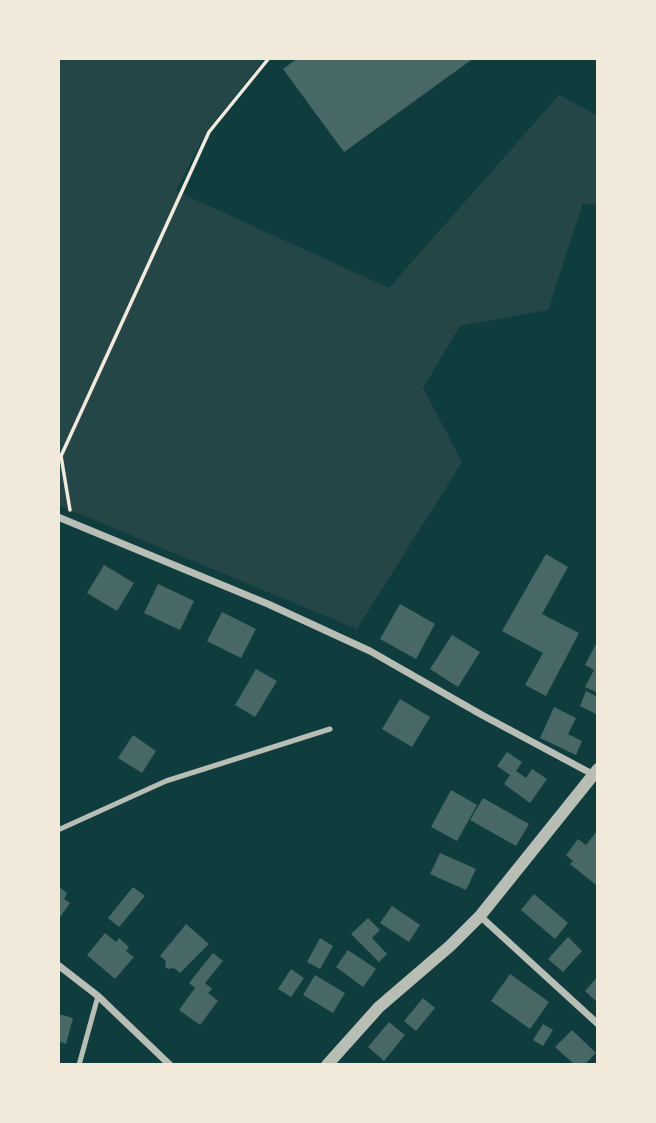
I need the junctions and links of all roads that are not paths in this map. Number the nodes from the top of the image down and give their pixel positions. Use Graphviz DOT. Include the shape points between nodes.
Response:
graph roads {
  1 [pos="58,517"];
  2 [pos="330,729"];
  3 [pos="597,774"];
  4 [pos="58,830"];
  5 [pos="480,916"];
  6 [pos="58,965"];
  7 [pos="98,996"];
  8 [pos="598,1024"];
  9 [pos="79,1065"];
  10 [pos="170,1065"];
  11 [pos="327,1065"];
  1 -- 3 [label="street" via="370,651"];
  2 -- 4 [label="lane" via="166,781"];
  3 -- 5 [label="street"];
  5 -- 8 [label="street"];
  5 -- 11 [label="street" via="379,1007"];
  6 -- 7 [label="street"];
  7 -- 9 [label="lane"];
  7 -- 10 [label="street"];
}
